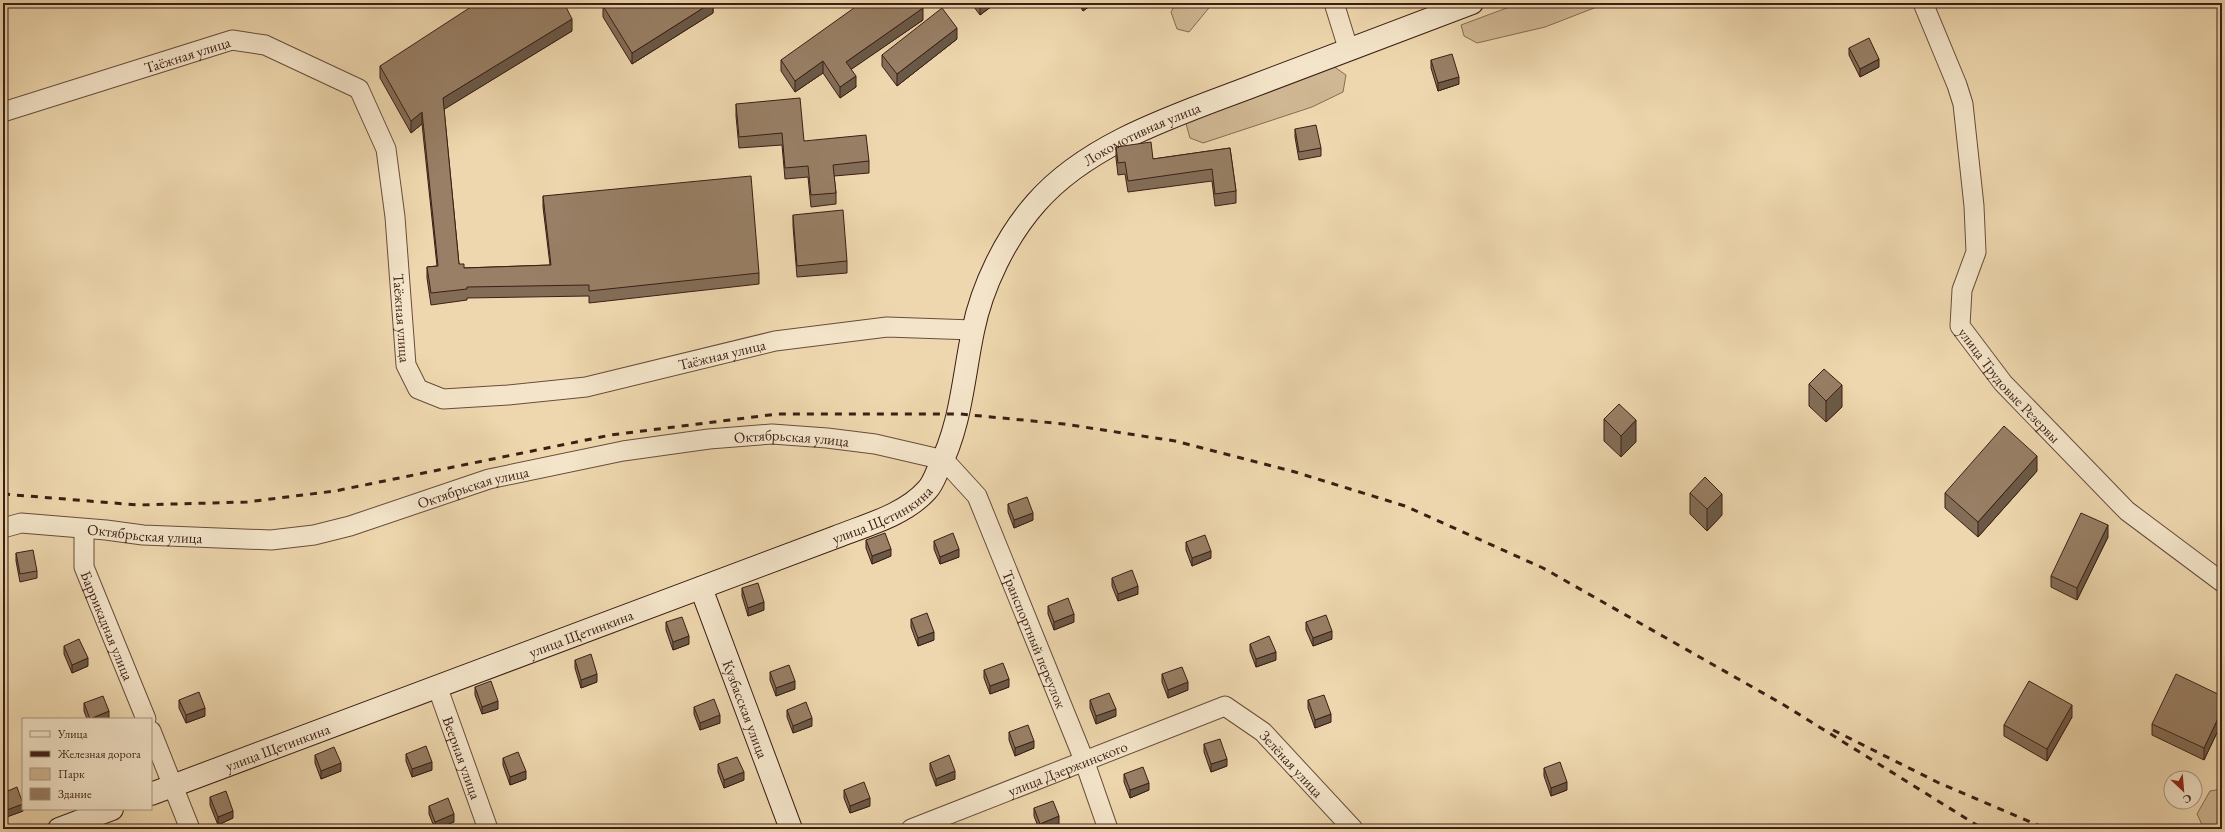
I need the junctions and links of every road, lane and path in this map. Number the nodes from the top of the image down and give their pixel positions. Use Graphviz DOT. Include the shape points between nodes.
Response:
graph roads {
  1 [pos="1334,3"];
  2 [pos="1472,3"];
  3 [pos="1923,3"];
  4 [pos="1348,48"];
  5 [pos="3,112"];
  6 [pos="973,330"];
  7 [pos="960,414"];
  8 [pos="944,460"];
  9 [pos="3,528"];
  10 [pos="84,530"];
  11 [pos="2222,582"];
  12 [pos="701,588"];
  13 [pos="437,686"];
  14 [pos="1225,706"];
  15 [pos="146,718"];
  16 [pos="152,734"];
  17 [pos="1084,760"];
  18 [pos="173,786"];
  19 [pos="152,794"];
  20 [pos="109,810"];
  21 [pos="59,829"];
  22 [pos="190,829"];
  23 [pos="488,829"];
  24 [pos="791,829"];
  25 [pos="911,829"];
  26 [pos="1108,829"];
  27 [pos="1353,829"];
  1 -- 4 [label="street"];
  2 -- 4 [label="street, Локомотивная улица"];
  3 -- 11 [label="street, улица Трудовые Резервы" via="1963,104 1974,206 1976,252 1962,290 1960,326 2003,382 2127,511"];
  4 -- 6 [label="street, Локомотивная улица" via="1144,130 1104,149 1066,175 1038,201 1016,228 985,290"];
  5 -- 6 [label="street, Таёжная улица" via="232,40 265,45 359,89 386,149 395,217 406,365 418,389 443,399 586,387 782,340 887,327"];
  6 -- 7 [label="street, Локомотивная улица"];
  7 -- 8 [label="street, улица Щетинкина"];
  8 -- 10 [label="street, Октябрьская улица" via="876,444 827,438 772,434 709,439 623,450 489,479 350,526 314,534 271,540"];
  8 -- 12 [label="street, улица Щетинкина" via="928,490 900,511"];
  8 -- 17 [label="street, Транспортный переулок" via="977,496"];
  9 -- 10 [label="street, Октябрьская улица" via="21,523"];
  10 -- 15 [label="street, Баррикадная улица" via="84,567"];
  12 -- 13 [label="street, улица Щетинкина"];
  12 -- 24 [label="street, Кузбасская улица"];
  13 -- 18 [label="street, улица Щетинкина"];
  13 -- 23 [label="street, Веерная улица"];
  14 -- 17 [label="street, улица Дзержинского"];
  14 -- 27 [label="street, Зелёная улица" via="1263,732"];
  16 -- 18 [label="street"];
  17 -- 25 [label="street, улица Дзержинского"];
  17 -- 26 [label="street, Транспортный переулок"];
  18 -- 19 [label="street, улица Щетинкина"];
  18 -- 22 [label="street"];
  20 -- 21 [label="street"];
}
